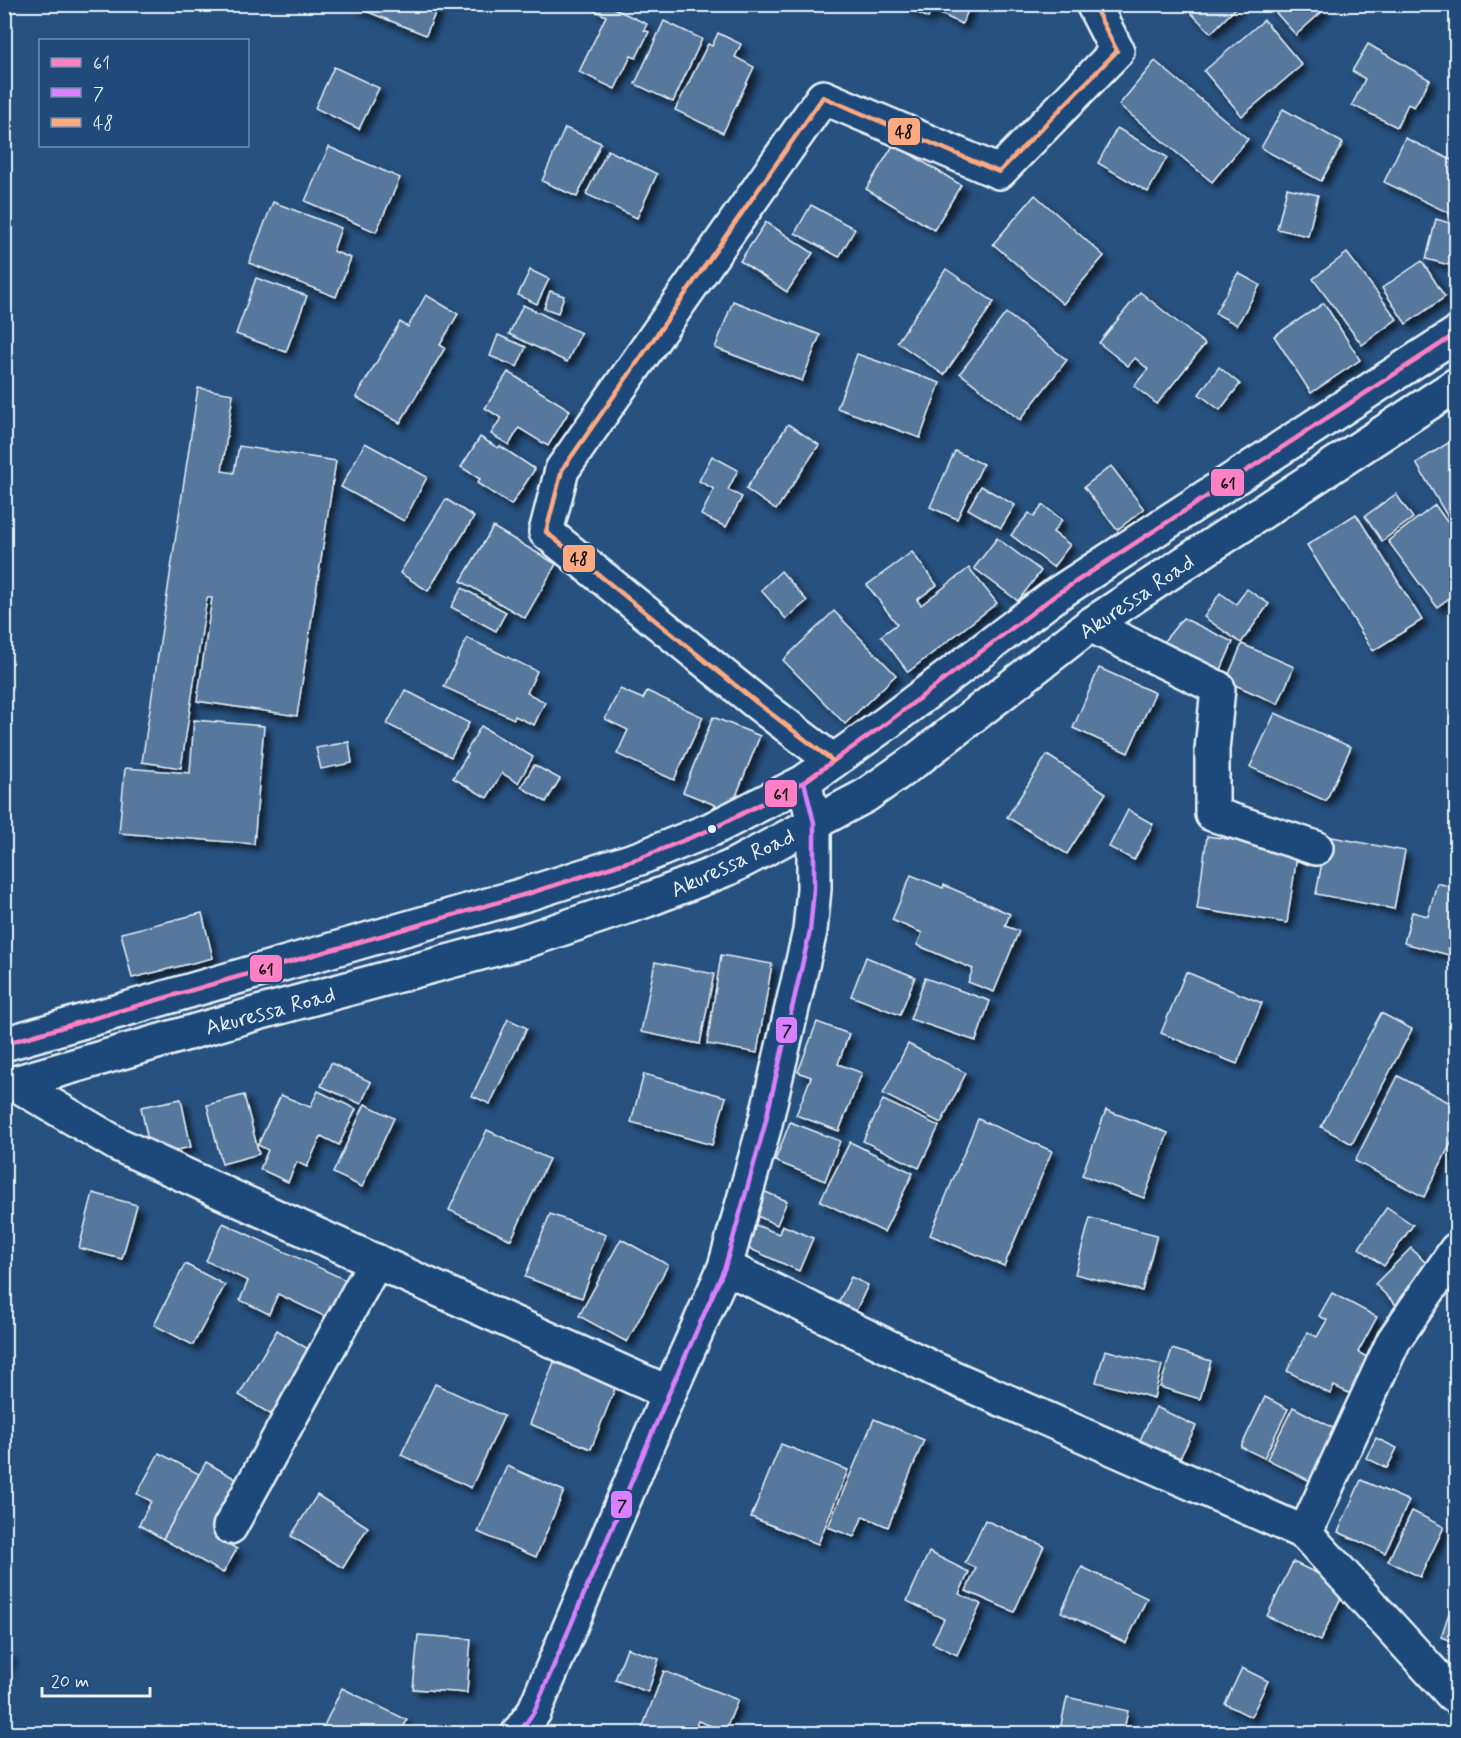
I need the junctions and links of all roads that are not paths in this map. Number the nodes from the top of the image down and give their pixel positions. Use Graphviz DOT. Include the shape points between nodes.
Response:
graph roads {
  1 [pos="1093,4"];
  2 [pos="1456,334"];
  3 [pos="1456,385"];
  4 [pos="1090,626"];
  5 [pos="833,761"];
  6 [pos="804,782"];
  7 [pos="814,823"];
  8 [pos="1316,848"];
  9 [pos="4,1044"];
  10 [pos="9,1085"];
  11 [pos="1456,1250"];
  12 [pos="376,1261"];
  13 [pos="725,1267"];
  14 [pos="669,1393"];
  15 [pos="230,1527"];
  16 [pos="1305,1533"];
  17 [pos="1456,1697"];
  18 [pos="518,1734"];
  1 -- 5 [label="main road" via="1117,51 999,172 823,97 562,470 546,532"];
  2 -- 5 [label="main road, Akuressa Road" via="1058,594"];
  3 -- 4 [label="main road, Akuressa Road"];
  4 -- 7 [label="main road, Akuressa Road" via="919,758 865,796"];
  4 -- 8 [label="main road" via="1218,688 1212,750 1212,814"];
  5 -- 6 [label="main road, Akuressa Road"];
  6 -- 7 [label="main road"];
  6 -- 9 [label="main road, Akuressa Road" via="712,829 640,858"];
  7 -- 10 [label="main road, Akuressa Road" via="729,868 536,937"];
  7 -- 13 [label="main road" via="810,931 764,1128"];
  10 -- 12 [label="main road" via="117,1144"];
  11 -- 16 [label="main road" via="1394,1340"];
  12 -- 14 [label="main road"];
  12 -- 15 [label="main road"];
  13 -- 14 [label="main road"];
  13 -- 16 [label="main road" via="938,1371"];
  14 -- 18 [label="main road" via="534,1712"];
  16 -- 17 [label="main road"];
}
